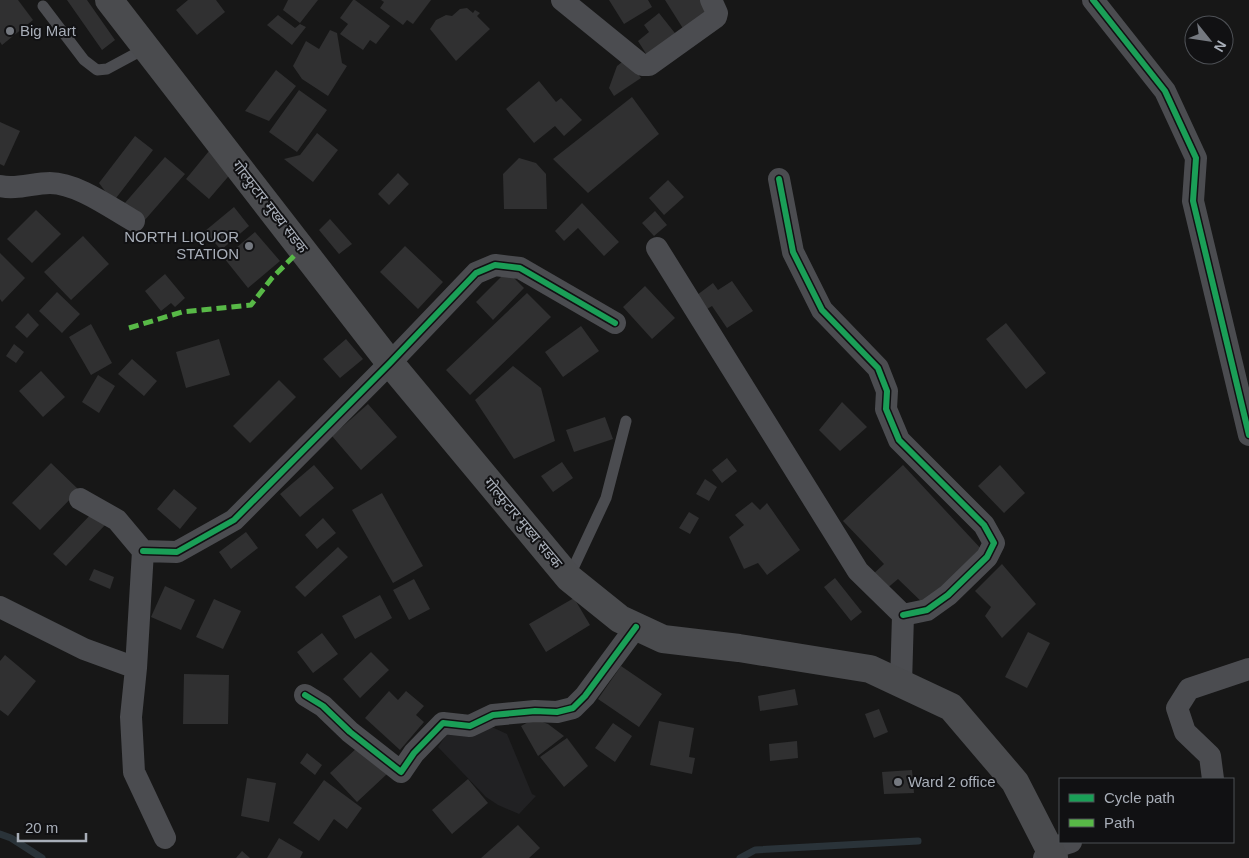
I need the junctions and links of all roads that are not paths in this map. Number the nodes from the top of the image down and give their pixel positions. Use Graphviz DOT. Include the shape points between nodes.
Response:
graph roads {
  1 [pos="109,0"];
  2 [pos="562,0"];
  3 [pos="711,0"];
  4 [pos="1093,0"];
  5 [pos="43,6"];
  6 [pos="146,48"];
  7 [pos="779,179"];
  8 [pos="0,186"];
  9 [pos="134,221"];
  10 [pos="657,248"];
  11 [pos="615,323"];
  12 [pos="390,363"];
  13 [pos="626,421"];
  14 [pos="1249,435"];
  15 [pos="80,499"];
  16 [pos="142,551"];
  17 [pos="569,578"];
  18 [pos="0,607"];
  19 [pos="903,615"];
  20 [pos="636,627"];
  21 [pos="136,668"];
  22 [pos="1249,669"];
  23 [pos="901,684"];
  24 [pos="305,695"];
  25 [pos="1213,778"];
  26 [pos="165,838"];
  27 [pos="1055,852"];
  1 -- 6 [label="main road, गोल्फुटार मुख्य सडक"];
  2 -- 3 [label="street" via="642,65 649,65 716,17"];
  4 -- 14 [label="street" via="1165,90 1196,158 1193,201"];
  5 -- 6 [label="lane" via="84,60 97,70 107,69"];
  6 -- 12 [label="main road, गोल्फुटार मुख्य सडक"];
  7 -- 19 [label="street" via="792,252 822,310 878,368 888,391 886,408 899,440 984,525 994,543 987,558 948,595 927,610"];
  8 -- 9 [label="street" via="10,188 52,183 75,188"];
  10 -- 19 [label="street" via="858,572"];
  11 -- 12 [label="street" via="520,268 495,265 476,273"];
  12 -- 16 [label="street" via="234,520 178,552"];
  12 -- 17 [label="main road, गोल्फुटार मुख्य सडक"];
  13 -- 17 [label="lane" via="606,498"];
  15 -- 16 [label="street" via="117,520"];
  16 -- 21 [label="street"];
  17 -- 20 [label="main road, गोल्फुटार मुख्य सडक" via="620,619"];
  18 -- 21 [label="street" via="84,649"];
  19 -- 23 [label="street"];
  20 -- 23 [label="main road, गोल्फुटार मुख्य सडक" via="663,639 870,670"];
  20 -- 24 [label="street" via="573,708 557,712 493,715 470,726 442,723 401,772 323,706"];
  21 -- 26 [label="street" via="131,717 134,772"];
  22 -- 25 [label="street" via="1189,689 1177,708 1185,732 1210,756"];
  23 -- 27 [label="main road, गोल्फुटार मुख्य सडक" via="950,707 1015,782"];
}
